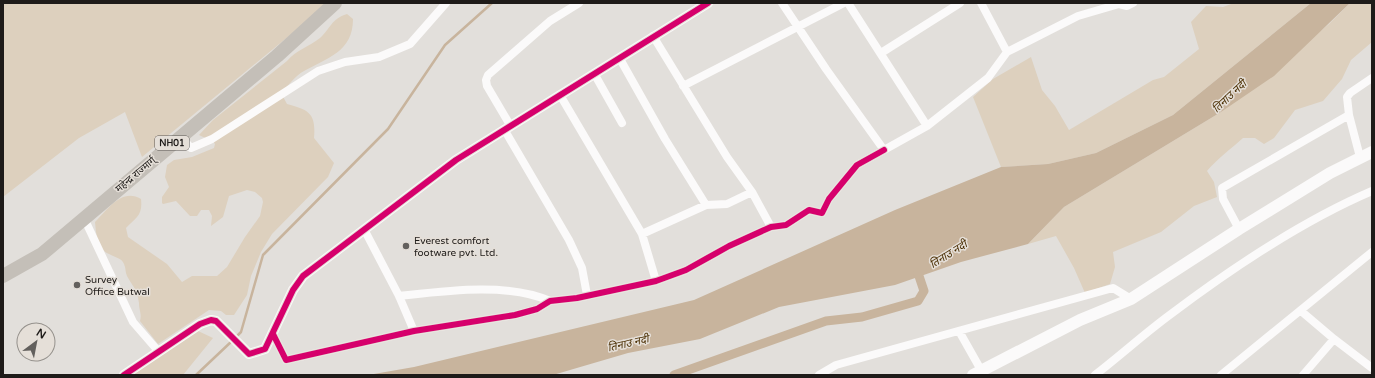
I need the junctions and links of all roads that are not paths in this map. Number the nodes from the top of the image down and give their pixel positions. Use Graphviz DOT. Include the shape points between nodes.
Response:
graph roads {
  1 [pos="336,3"];
  2 [pos="446,3"];
  3 [pos="579,3"];
  4 [pos="708,3"];
  5 [pos="782,3"];
  6 [pos="844,3"];
  7 [pos="848,3"];
  8 [pos="960,3"];
  9 [pos="981,3"];
  10 [pos="1119,3"];
  11 [pos="1133,3"];
  12 [pos="798,26"];
  13 [pos="654,36"];
  14 [pos="1007,52"];
  15 [pos="881,53"];
  16 [pos="620,59"];
  17 [pos="595,74"];
  18 [pos="1372,78"];
  19 [pos="683,85"];
  20 [pos="560,95"];
  21 [pos="1349,115"];
  22 [pos="622,123"];
  23 [pos="927,126"];
  24 [pos="507,127"];
  25 [pos="180,136"];
  26 [pos="884,150"];
  27 [pos="1372,152"];
  28 [pos="1360,157"];
  29 [pos="1372,191"];
  30 [pos="752,192"];
  31 [pos="706,205"];
  32 [pos="84,218"];
  33 [pos="771,227"];
  34 [pos="1239,229"];
  35 [pos="365,230"];
  36 [pos="642,234"];
  37 [pos="1372,252"];
  38 [pos="3,276"];
  39 [pos="656,281"];
  40 [pos="399,296"];
  41 [pos="587,296"];
  42 [pos="1132,299"];
  43 [pos="550,301"];
  44 [pos="1301,311"];
  45 [pos="414,331"];
  46 [pos="959,331"];
  47 [pos="273,334"];
  48 [pos="1334,339"];
  49 [pos="159,352"];
  50 [pos="1372,368"];
  51 [pos="977,372"];
  52 [pos="124,375"];
  53 [pos="819,375"];
  54 [pos="1095,375"];
  55 [pos="1221,375"];
  56 [pos="1303,375"];
  1 -- 25 [label="highway, महेन्द्र राज्मार्ग् / NH01" via="277,56"];
  2 -- 25 [label="street" via="410,44 379,57 345,62 318,71 212,139 191,148"];
  3 -- 24 [label="street" via="550,21 488,76 487,86"];
  4 -- 13 [label="street"];
  5 -- 12 [label="street"];
  6 -- 12 [label="street"];
  7 -- 15 [label="street"];
  8 -- 15 [label="street"];
  9 -- 14 [label="street"];
  10 -- 11 [label="street" via="1127,6"];
  10 -- 14 [label="street" via="1078,16"];
  12 -- 19 [label="street"];
  12 -- 26 [label="street"];
  13 -- 16 [label="street"];
  13 -- 19 [label="street"];
  14 -- 23 [label="street" via="988,78"];
  15 -- 23 [label="street"];
  16 -- 17 [label="street"];
  16 -- 31 [label="street"];
  17 -- 20 [label="street"];
  17 -- 22 [label="street"];
  18 -- 21 [label="street" via="1347,97"];
  19 -- 30 [label="street" via="727,157"];
  20 -- 24 [label="street"];
  20 -- 36 [label="street"];
  21 -- 28 [label="street"];
  21 -- 34 [label="street" via="1222,188 1222,199"];
  23 -- 26 [label="street"];
  24 -- 35 [label="street" via="456,160"];
  24 -- 41 [label="street" via="569,240 582,268"];
  25 -- 32 [label="highway, महेन्द्र राज्मार्ग् / NH01"];
  26 -- 33 [label="street" via="857,165 828,199 822,212 809,210 786,225"];
  27 -- 28 [label="main road"];
  28 -- 34 [label="main road"];
  29 -- 54 [label="street" via="1333,208 1259,253 1171,314"];
  30 -- 31 [label="street" via="728,204"];
  30 -- 33 [label="street"];
  31 -- 36 [label="street"];
  32 -- 38 [label="highway, महेन्द्र राज्मार्ग् / NH01" via="42,254"];
  32 -- 49 [label="street" via="133,322"];
  33 -- 39 [label="street" via="729,246 686,270"];
  34 -- 42 [label="main road"];
  35 -- 40 [label="street"];
  35 -- 47 [label="street" via="303,276 293,290"];
  36 -- 39 [label="street"];
  37 -- 44 [label="street"];
  39 -- 41 [label="street"];
  40 -- 43 [label="street" via="498,290 538,296"];
  40 -- 45 [label="street"];
  41 -- 43 [label="street"];
  42 -- 46 [label="street" via="1113,288"];
  42 -- 51 [label="main road" via="1080,320"];
  43 -- 45 [label="street" via="537,309 515,315"];
  44 -- 48 [label="street"];
  44 -- 55 [label="street"];
  45 -- 47 [label="street" via="286,360"];
  46 -- 51 [label="street"];
  46 -- 53 [label="street" via="836,365"];
  47 -- 49 [label="street" via="265,349 249,354 216,321 211,320 200,324"];
  48 -- 50 [label="street"];
  48 -- 56 [label="street"];
  49 -- 52 [label="street"];
}
